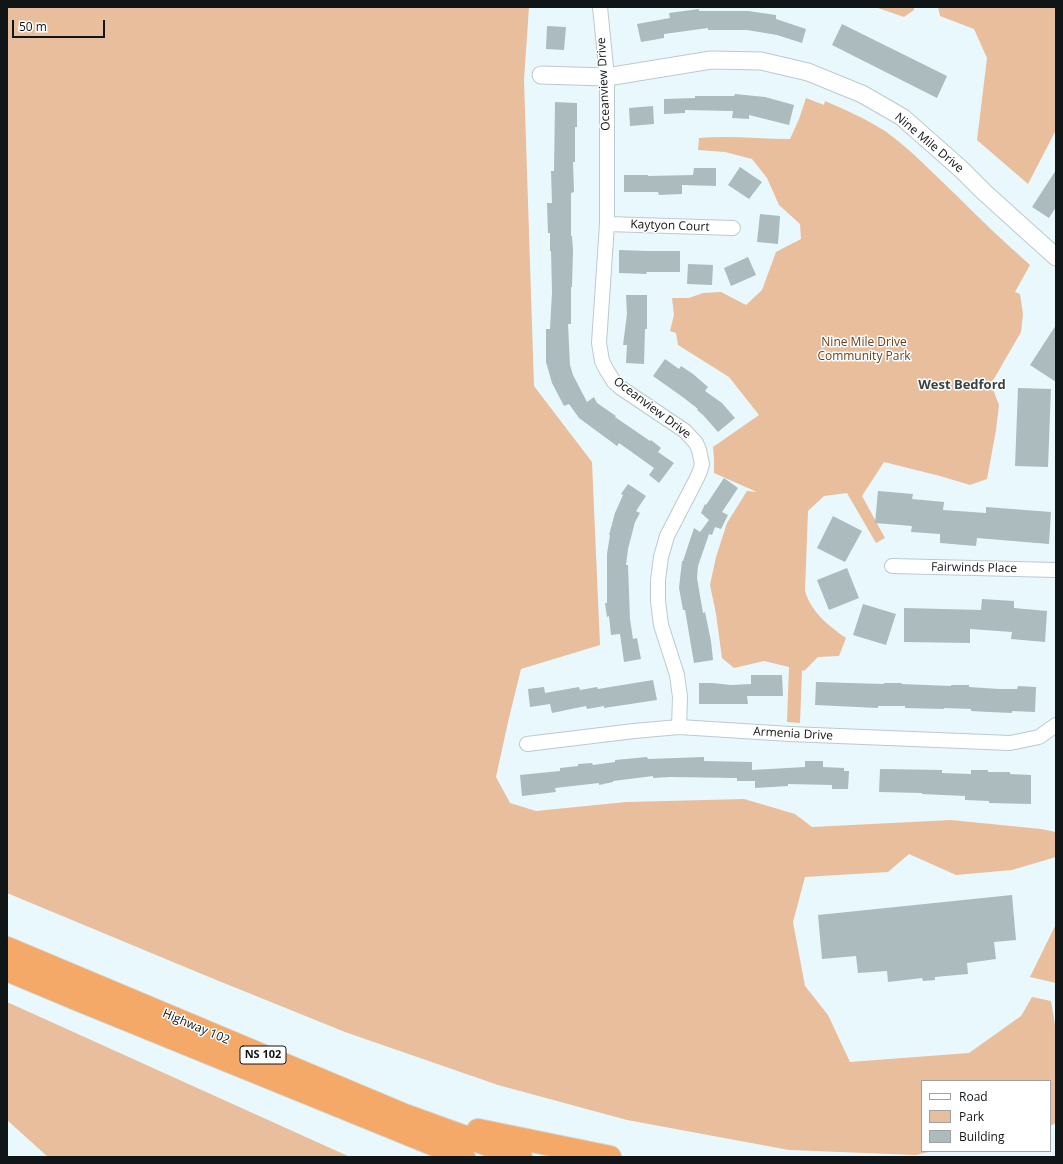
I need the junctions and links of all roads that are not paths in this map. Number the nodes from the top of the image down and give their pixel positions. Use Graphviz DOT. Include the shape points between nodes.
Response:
graph roads {
  1 [pos="600,7"];
  2 [pos="541,75"];
  3 [pos="607,77"];
  4 [pos="607,224"];
  5 [pos="733,228"];
  6 [pos="1056,257"];
  7 [pos="892,566"];
  8 [pos="1056,570"];
  9 [pos="1056,725"];
  10 [pos="679,727"];
  11 [pos="527,744"];
  12 [pos="7,948"];
  13 [pos="7,970"];
  14 [pos="402,1114"];
  15 [pos="464,1157"];
  16 [pos="521,1157"];
  17 [pos="610,1157"];
  1 -- 3 [label="street, Oceanview Drive"];
  2 -- 3 [label="street, Nine Mile Drive"];
  3 -- 4 [label="street, Oceanview Drive"];
  3 -- 6 [label="street, Nine Mile Drive" via="711,60 761,61 808,72 862,94 902,117"];
  4 -- 5 [label="street, Kaytyon Court"];
  4 -- 10 [label="street, Oceanview Drive" via="599,343 602,361 621,388 691,436 701,456 702,464 698,478 667,536 658,580 661,625 679,686"];
  7 -- 8 [label="street, Fairwinds Place"];
  9 -- 10 [label="street, Armenia Drive" via="1039,737 1010,743"];
  10 -- 11 [label="street, Armenia Drive"];
  12 -- 14 [label="highway, Highway 102 / NS 102"];
  13 -- 15 [label="highway, Highway 102 / NS 102"];
  14 -- 16 [label="highway, Highway 102 / NS 102"];
  14 -- 17 [label="highway"];
}
